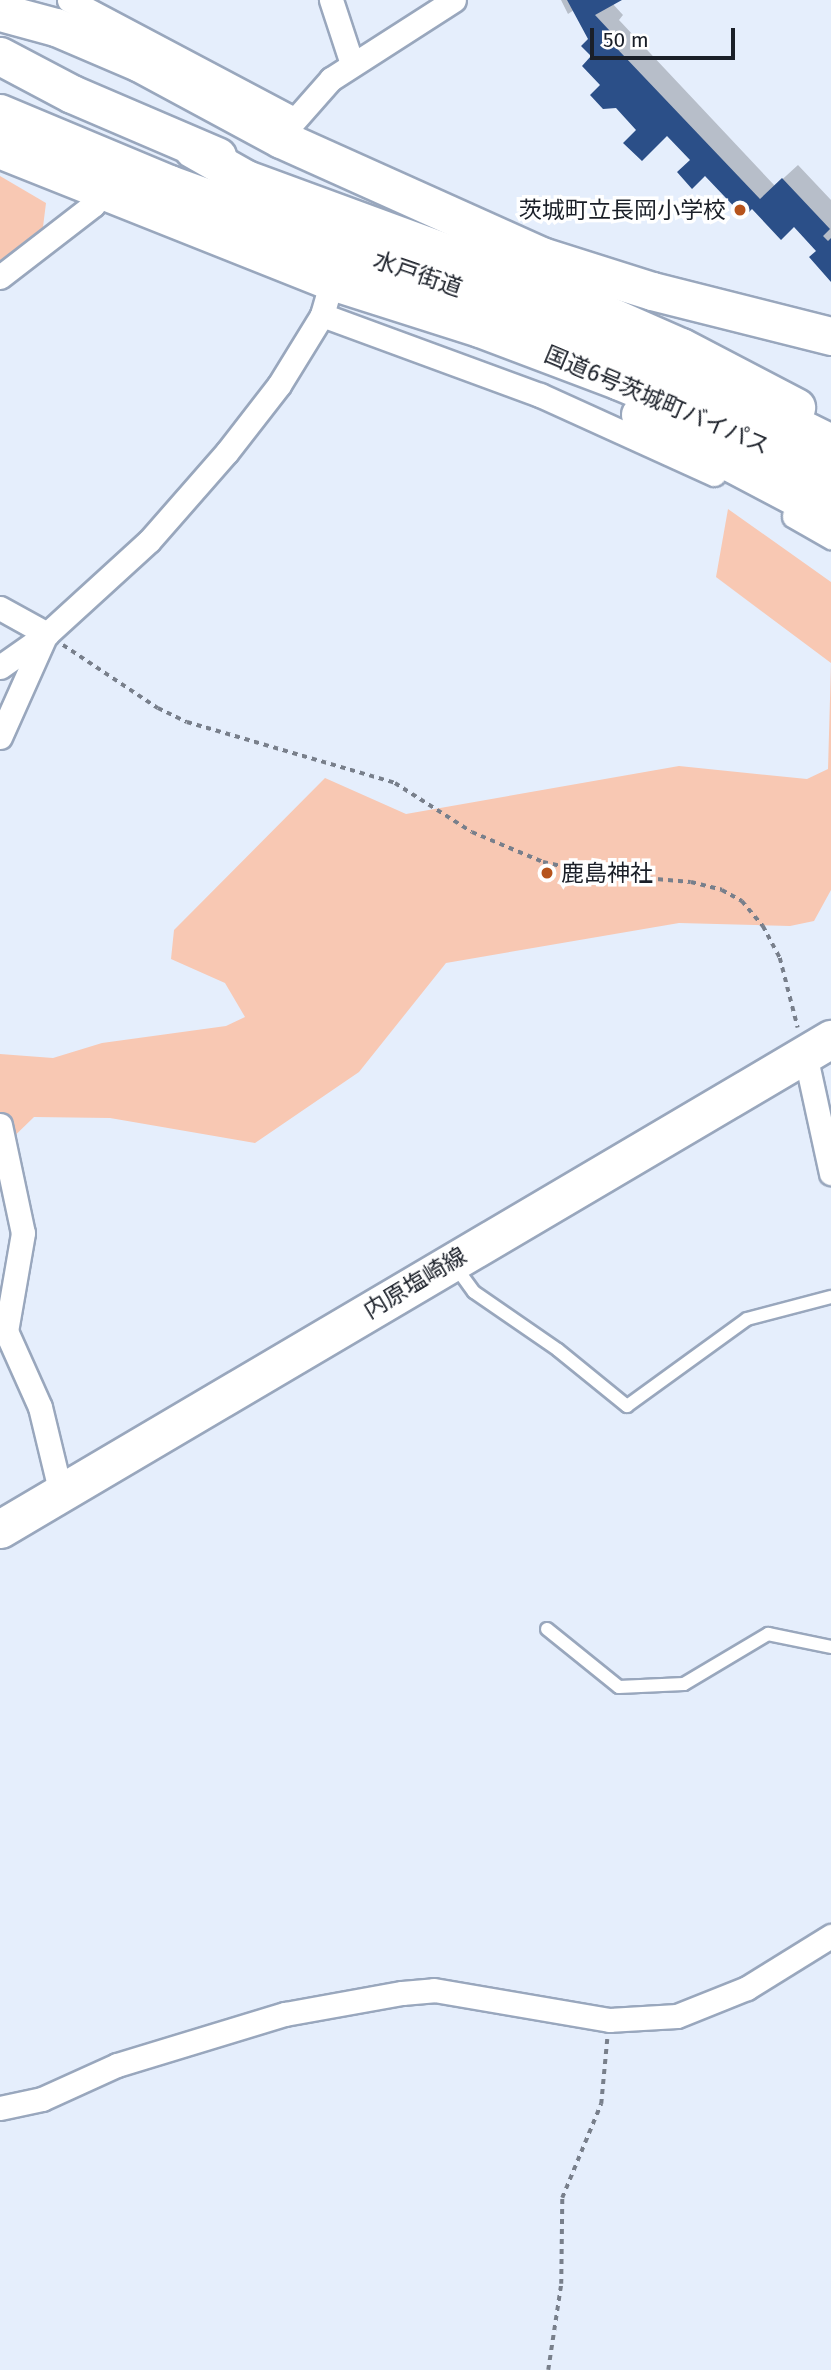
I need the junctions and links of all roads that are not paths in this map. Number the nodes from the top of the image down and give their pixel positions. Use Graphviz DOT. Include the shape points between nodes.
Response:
graph roads {
  1 [pos="69,0"];
  2 [pos="331,0"];
  3 [pos="454,0"];
  4 [pos="0,12"];
  5 [pos="0,56"];
  6 [pos="352,64"];
  7 [pos="0,114"];
  8 [pos="287,128"];
  9 [pos="0,149"];
  10 [pos="193,149"];
  11 [pos="104,191"];
  12 [pos="487,234"];
  13 [pos="0,277"];
  14 [pos="327,298"];
  15 [pos="480,328"];
  16 [pos="831,336"];
  17 [pos="831,426"];
  18 [pos="831,444"];
  19 [pos="831,478"];
  20 [pos="831,515"];
  21 [pos="831,537"];
  22 [pos="0,608"];
  23 [pos="47,634"];
  24 [pos="0,667"];
  25 [pos="0,737"];
  26 [pos="818,1047"];
  27 [pos="0,1125"];
  28 [pos="831,1173"];
  29 [pos="452,1261"];
  30 [pos="831,1297"];
  31 [pos="61,1494"];
  32 [pos="0,1529"];
  33 [pos="547,1629"];
  34 [pos="831,1647"];
  35 [pos="831,1936"];
  36 [pos="0,2108"];
  1 -- 8 [label="street"];
  2 -- 6 [label="street"];
  3 -- 6 [label="street"];
  4 -- 8 [label="main road" via="56,27"];
  5 -- 10 [label="main road"];
  6 -- 8 [label="street" via="313,94"];
  7 -- 18 [label="highway, 水戸街道" via="170,185 610,345"];
  8 -- 12 [label="main road"];
  9 -- 11 [label="highway, 水戸街道"];
  10 -- 12 [label="main road"];
  10 -- 17 [label="main road" via="246,179 567,297 681,347"];
  11 -- 13 [label="street" via="93,205"];
  11 -- 14 [label="highway, 水戸街道"];
  12 -- 16 [label="main road" via="610,279"];
  14 -- 15 [label="highway, 水戸街道"];
  14 -- 21 [label="street" via="706,470"];
  14 -- 23 [label="street" via="279,385 227,452 149,541"];
  15 -- 19 [label="highway, 国道6号茨城町バイパス" via="723,424"];
  15 -- 20 [label="highway"];
  22 -- 23 [label="street"];
  23 -- 24 [label="street"];
  23 -- 25 [label="street"];
  26 -- 28 [label="street"];
  26 -- 29 [label="main road, 内原塩崎線"];
  27 -- 31 [label="street" via="23,1233 6,1331 40,1407"];
  29 -- 30 [label="lane" via="474,1293 558,1350 627,1406 747,1319"];
  29 -- 31 [label="main road, 内原塩崎線"];
  31 -- 32 [label="main road, 内原塩崎線"];
  33 -- 34 [label="lane" via="619,1687 684,1684 768,1634"];
  35 -- 36 [label="street" via="780,1970 710,2006 677,2016 609,2020 434,1990 402,1993 285,2014 117,2065 42,2099"];
}
